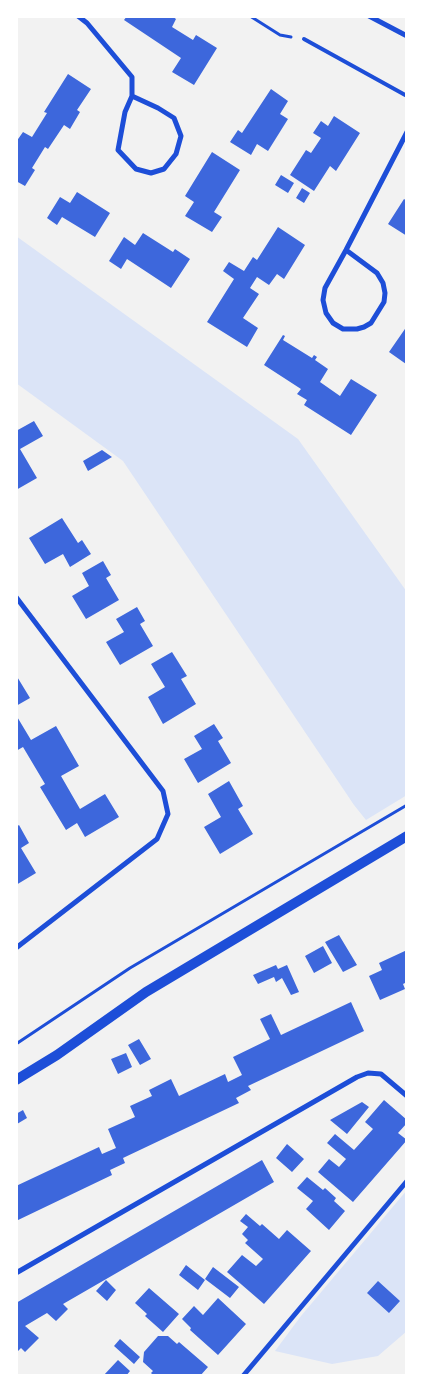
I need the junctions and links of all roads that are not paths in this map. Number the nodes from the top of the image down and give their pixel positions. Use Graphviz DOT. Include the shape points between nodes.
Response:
graph roads {
  1 [pos="78,16"];
  2 [pos="369,16"];
  3 [pos="407,36"];
  4 [pos="304,39"];
  5 [pos="132,96"];
  6 [pos="407,96"];
  7 [pos="407,132"];
  8 [pos="346,250"];
  9 [pos="16,597"];
  10 [pos="407,836"];
  11 [pos="16,948"];
  12 [pos="16,1080"];
  13 [pos="407,1096"];
  14 [pos="407,1181"];
  15 [pos="16,1273"];
  16 [pos="243,1376"];
  1 -- 5 [label="street" via="132,77"];
  2 -- 3 [label="street"];
  4 -- 6 [label="lane"];
  5 -- 5 [label="street" via="125,112 118,150 136,168 151,173 164,169 176,154 181,136 174,118"];
  7 -- 8 [label="street"];
  8 -- 8 [label="street" via="377,273 386,293 371,323 357,329 343,329 333,323 323,300 325,288"];
  9 -- 11 [label="street" via="163,791 168,814 157,839"];
  10 -- 12 [label="main road" via="146,992"];
  13 -- 15 [label="street" via="381,1074 357,1077"];
  14 -- 16 [label="street"];
}
